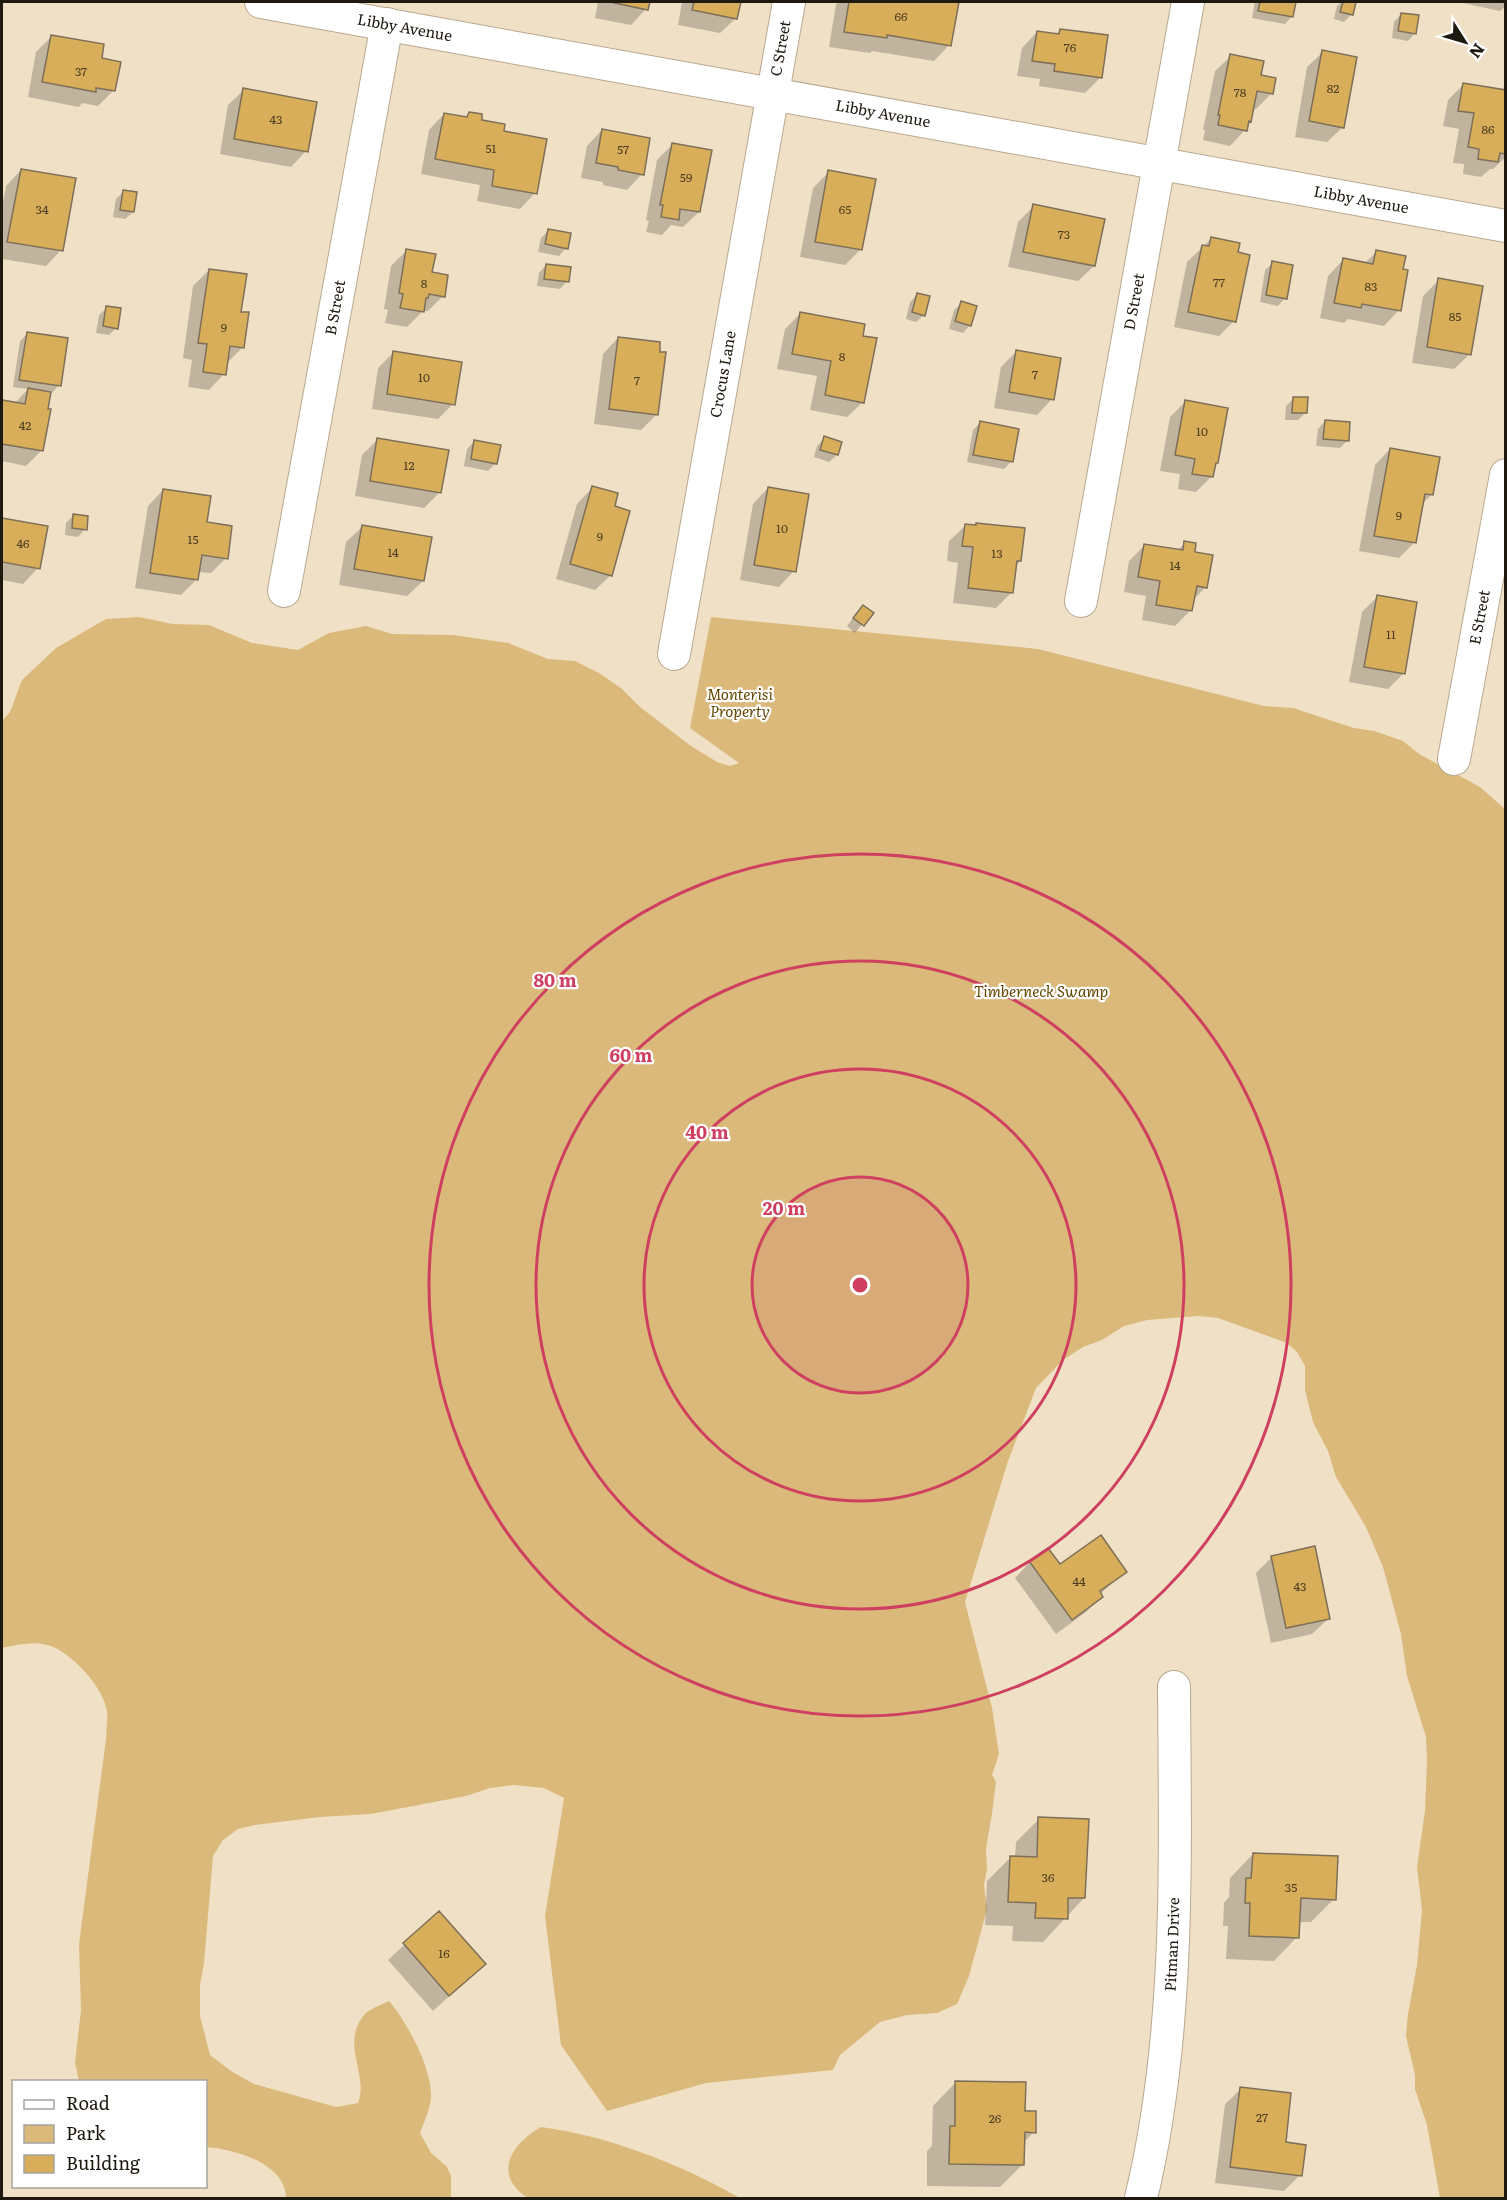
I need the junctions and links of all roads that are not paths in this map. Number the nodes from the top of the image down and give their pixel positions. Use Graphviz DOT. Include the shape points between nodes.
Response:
graph roads {
  1 [pos="261,2"];
  2 [pos="789,2"];
  3 [pos="1188,2"];
  4 [pos="387,24"];
  5 [pos="773,94"];
  6 [pos="1159,164"];
  7 [pos="1506,226"];
  8 [pos="1506,475"];
  9 [pos="284,591"];
  10 [pos="1081,601"];
  11 [pos="674,654"];
  12 [pos="1454,759"];
  13 [pos="1174,1687"];
  14 [pos="1141,2199"];
  1 -- 4 [label="street, Libby Avenue"];
  2 -- 5 [label="street, C Street"];
  3 -- 6 [label="street, D Street"];
  4 -- 5 [label="street, Libby Avenue"];
  4 -- 9 [label="street, B Street"];
  5 -- 6 [label="street, Libby Avenue"];
  5 -- 11 [label="street, Crocus Lane"];
  6 -- 7 [label="street, Libby Avenue"];
  6 -- 10 [label="street, D Street"];
  8 -- 12 [label="street, E Street"];
  13 -- 14 [label="street, Pitman Drive" via="1175,1849 1170,1994 1152,2144"];
}
